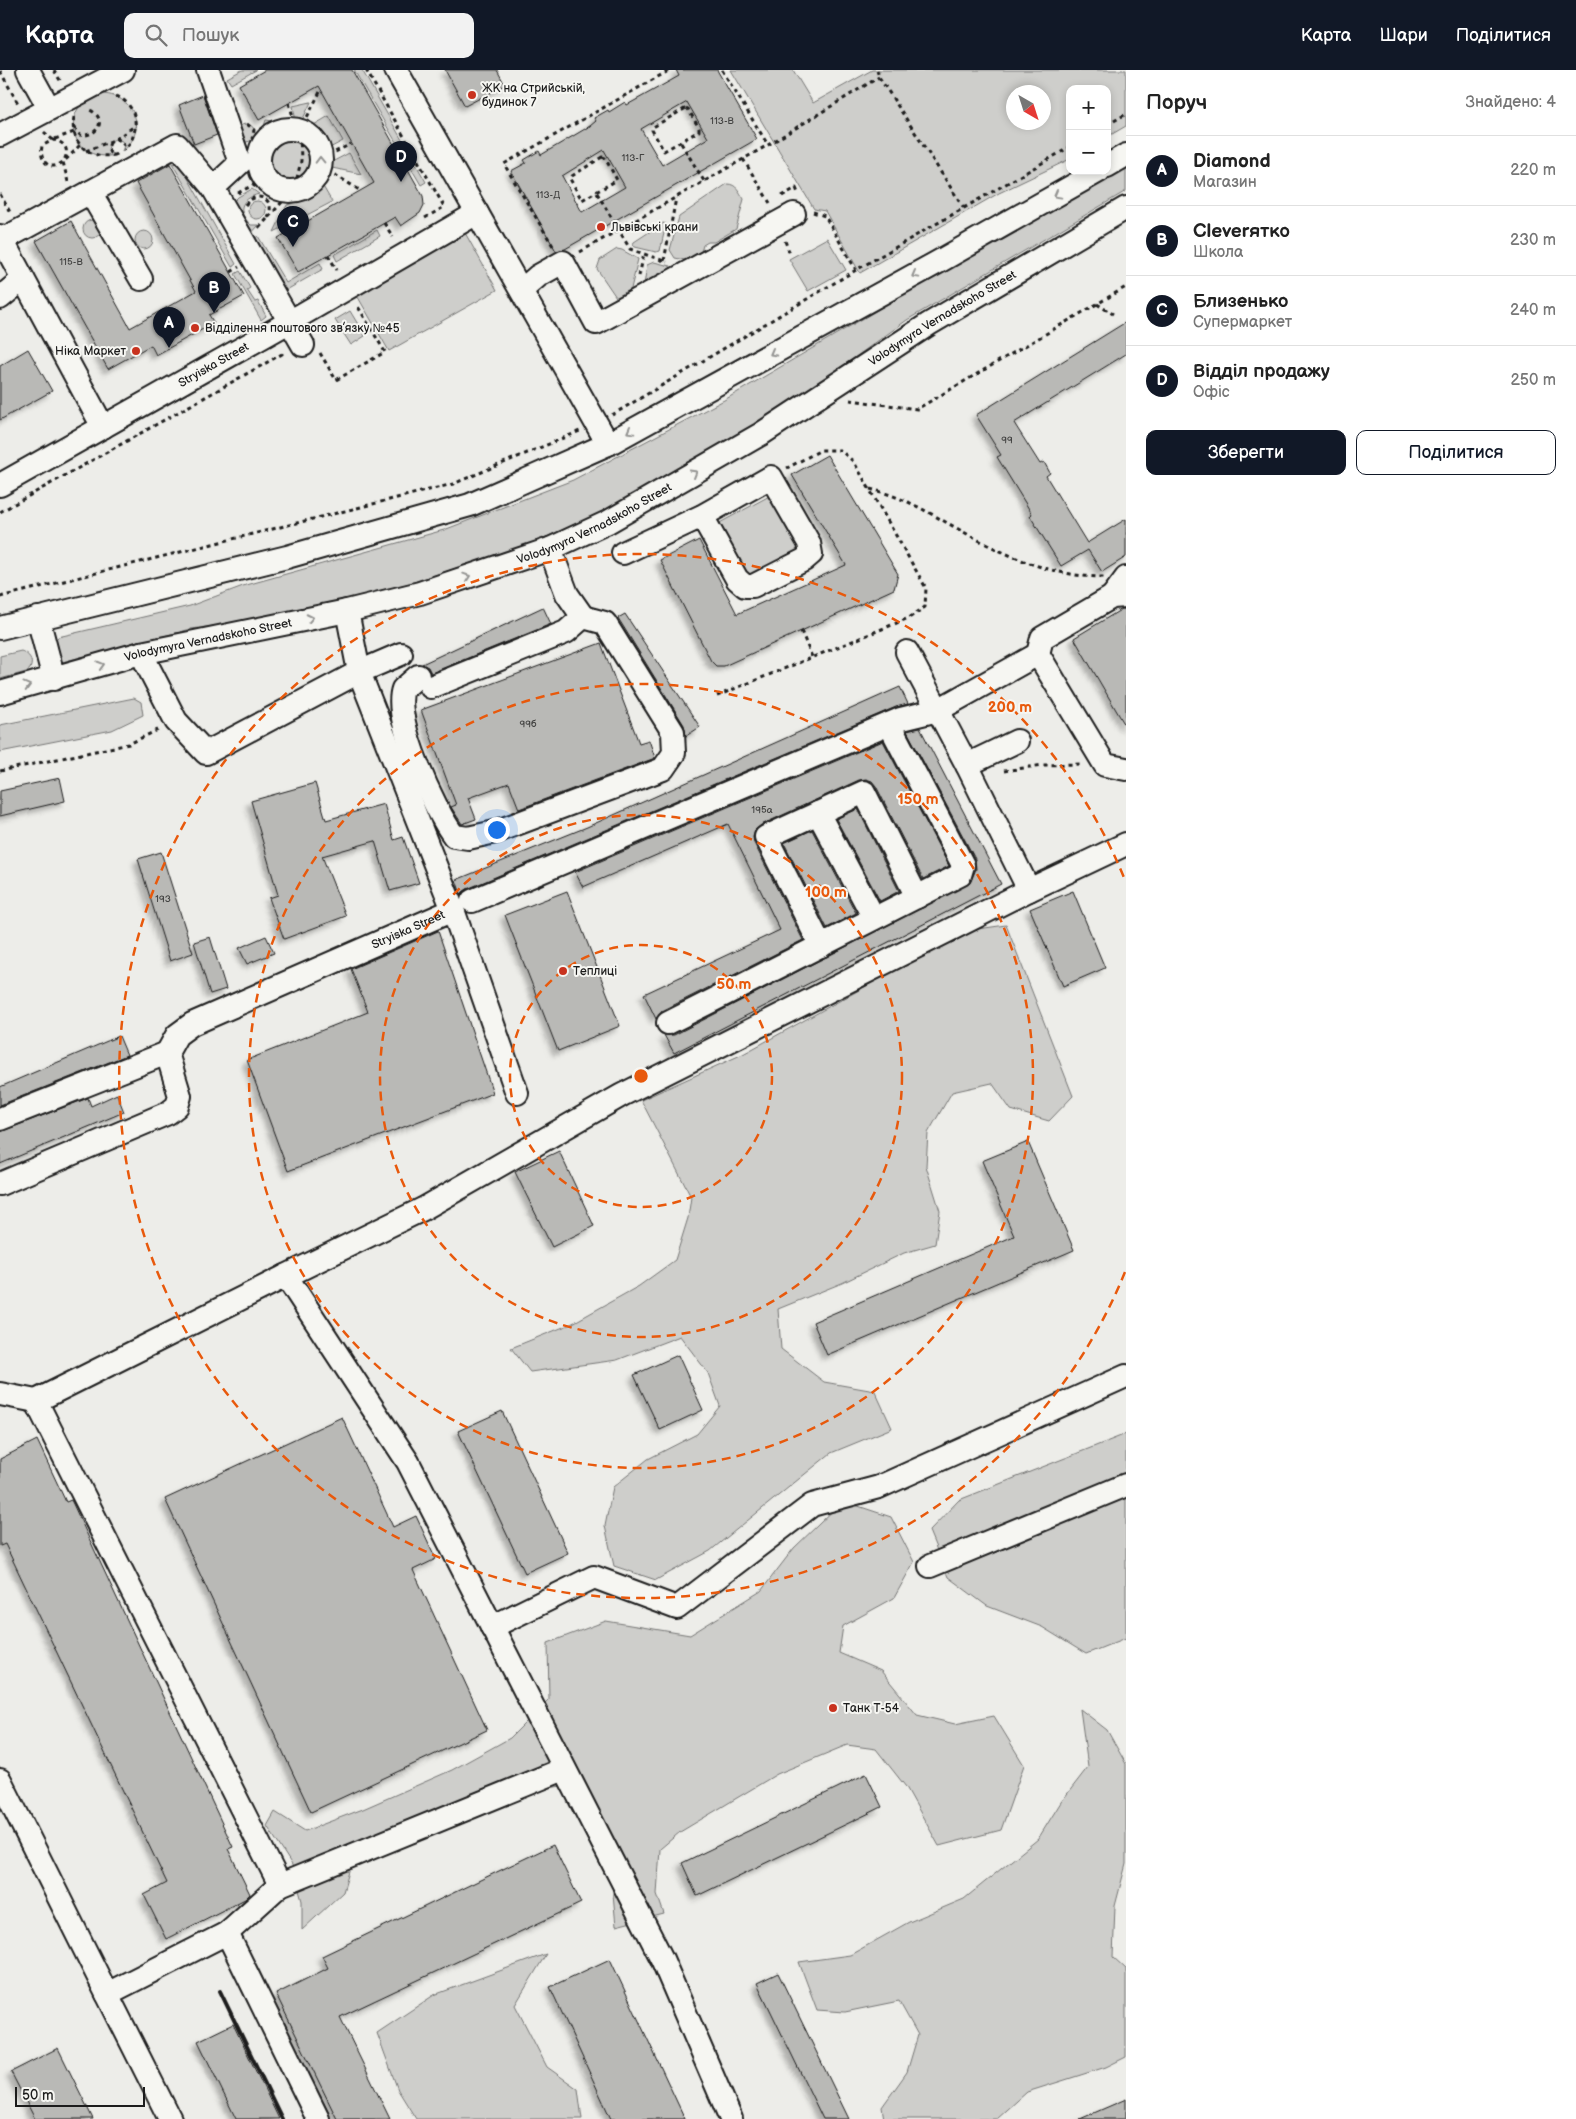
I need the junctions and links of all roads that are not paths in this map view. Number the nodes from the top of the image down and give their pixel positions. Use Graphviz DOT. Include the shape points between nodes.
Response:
graph roads {
  1 [pos="28,70"];
  2 [pos="123,70"];
  3 [pos="396,70"];
  4 [pos="212,71"];
  5 [pos="49,108"];
  6 [pos="0,135"];
  7 [pos="1126,155"];
  8 [pos="249,161"];
  9 [pos="1111,164"];
  10 [pos="1092,175"];
  11 [pos="213,188"];
  12 [pos="80,190"];
  13 [pos="1126,208"];
  14 [pos="477,213"];
  15 [pos="794,214"];
  16 [pos="1,238"];
  17 [pos="23,279"];
  18 [pos="141,280"];
  19 [pos="522,290"];
  20 [pos="0,298"];
  21 [pos="289,322"];
  22 [pos="310,346"];
  23 [pos="103,427"];
  24 [pos="608,444"];
  25 [pos="0,485"];
  26 [pos="702,516"];
  27 [pos="550,549"];
  28 [pos="624,552"];
  29 [pos="1119,587"];
  30 [pos="347,610"];
  31 [pos="583,617"];
  32 [pos="38,618"];
  33 [pos="0,628"];
  34 [pos="907,652"];
  35 [pos="141,653"];
  36 [pos="401,654"];
  37 [pos="1038,654"];
  38 [pos="359,672"];
  39 [pos="54,679"];
  40 [pos="0,693"];
  41 [pos="938,710"];
  42 [pos="889,724"];
  43 [pos="1017,741"];
  44 [pos="1115,767"];
  45 [pos="968,769"];
  46 [pos="818,813"];
  47 [pos="1126,844"];
  48 [pos="1029,890"];
  49 [pos="917,897"];
  50 [pos="463,906"];
  51 [pos="874,918"];
  52 [pos="821,946"];
  53 [pos="668,1023"];
  54 [pos="167,1053"];
  55 [pos="517,1093"];
  56 [pos="0,1119"];
  57 [pos="0,1184"];
  58 [pos="286,1276"];
  59 [pos="1126,1376"];
  60 [pos="0,1394"];
  61 [pos="36,1401"];
  62 [pos="1126,1485"];
  63 [pos="930,1566"];
  64 [pos="492,1627"];
  65 [pos="564,1769"];
  66 [pos="0,1780"];
  67 [pos="280,1885"];
  68 [pos="227,1933"];
  69 [pos="107,1994"];
  70 [pos="170,2119"];
  71 [pos="318,2119"];
  72 [pos="730,2119"];
  1 -- 5 [label="street"];
  2 -- 5 [label="street"];
  3 -- 14 [label="street"];
  4 -- 8 [label="street"];
  5 -- 6 [label="street"];
  7 -- 9 [label="street"];
  8 -- 8 [label="street, one-way" via="275,190 307,187 321,164 313,138 279,131 271,135"];
  8 -- 11 [label="street"];
  10 -- 24 [label="street, one-way"];
  11 -- 12 [label="street" via="177,145"];
  11 -- 21 [label="street"];
  12 -- 16 [label="street"];
  12 -- 18 [label="street"];
  27 -- 13 [label="street, Volodymyra Vernadskoho Street, one-way" via="608,522 761,434 928,324"];
  14 -- 19 [label="street"];
  14 -- 21 [label="street, Stryiska Street"];
  15 -- 19 [label="street" via="596,324 563,262 538,276"];
  16 -- 17 [label="street"];
  17 -- 20 [label="street"];
  17 -- 23 [label="street"];
  19 -- 24 [label="street"];
  21 -- 22 [label="street"];
  21 -- 23 [label="street, Stryiska Street"];
  23 -- 25 [label="street, Stryiska Street"];
  24 -- 32 [label="street" via="470,505 287,557"];
  26 -- 26 [label="street" via="771,476 809,543 810,554 753,586 745,586"];
  26 -- 28 [label="street"];
  30 -- 27 [label="street, Volodymyra Vernadskoho Street, one-way" via="420,593"];
  27 -- 31 [label="street" via="567,594"];
  29 -- 37 [label="street" via="1042,638"];
  35 -- 30 [label="street, Volodymyra Vernadskoho Street, one-way"];
  30 -- 38 [label="street, Stryiska Street"];
  31 -- 31 [label="street" via="605,623 673,732 674,753 663,769 495,832 468,838 454,836 436,810 410,742 401,703 403,689 566,632"];
  32 -- 33 [label="street"];
  32 -- 39 [label="street"];
  34 -- 41 [label="street"];
  35 -- 38 [label="street" via="176,721 206,752"];
  39 -- 35 [label="street, Volodymyra Vernadskoho Street, one-way"];
  36 -- 38 [label="street"];
  37 -- 41 [label="street"];
  37 -- 44 [label="street"];
  38 -- 50 [label="street, Stryiska Street"];
  40 -- 39 [label="street, Volodymyra Vernadskoho Street, one-way"];
  41 -- 42 [label="street"];
  41 -- 45 [label="street"];
  42 -- 49 [label="street" via="962,865 960,875"];
  42 -- 50 [label="street"];
  43 -- 45 [label="street"];
  45 -- 48 [label="street"];
  46 -- 49 [label="street" via="864,792"];
  46 -- 51 [label="street"];
  46 -- 52 [label="street" via="766,838"];
  47 -- 48 [label="street"];
  48 -- 58 [label="street" via="622,1095 423,1209"];
  49 -- 51 [label="street"];
  50 -- 54 [label="street, Stryiska Street" via="192,1024 177,1035"];
  50 -- 55 [label="street"];
  51 -- 52 [label="street"];
  52 -- 53 [label="street"];
  54 -- 56 [label="street"];
  54 -- 57 [label="street" via="180,1096 177,1106 168,1113"];
  58 -- 61 [label="street"];
  58 -- 64 [label="street" via="408,1462"];
  59 -- 64 [label="street" via="879,1487 812,1506 677,1608 594,1577"];
  60 -- 61 [label="street"];
  61 -- 67 [label="street"];
  62 -- 63 [label="street"];
  64 -- 65 [label="street"];
  65 -- 67 [label="street"];
  65 -- 72 [label="street" via="662,1959"];
  66 -- 69 [label="street"];
  67 -- 68 [label="street"];
  68 -- 69 [label="street"];
  68 -- 71 [label="street"];
  69 -- 70 [label="street"];
}
